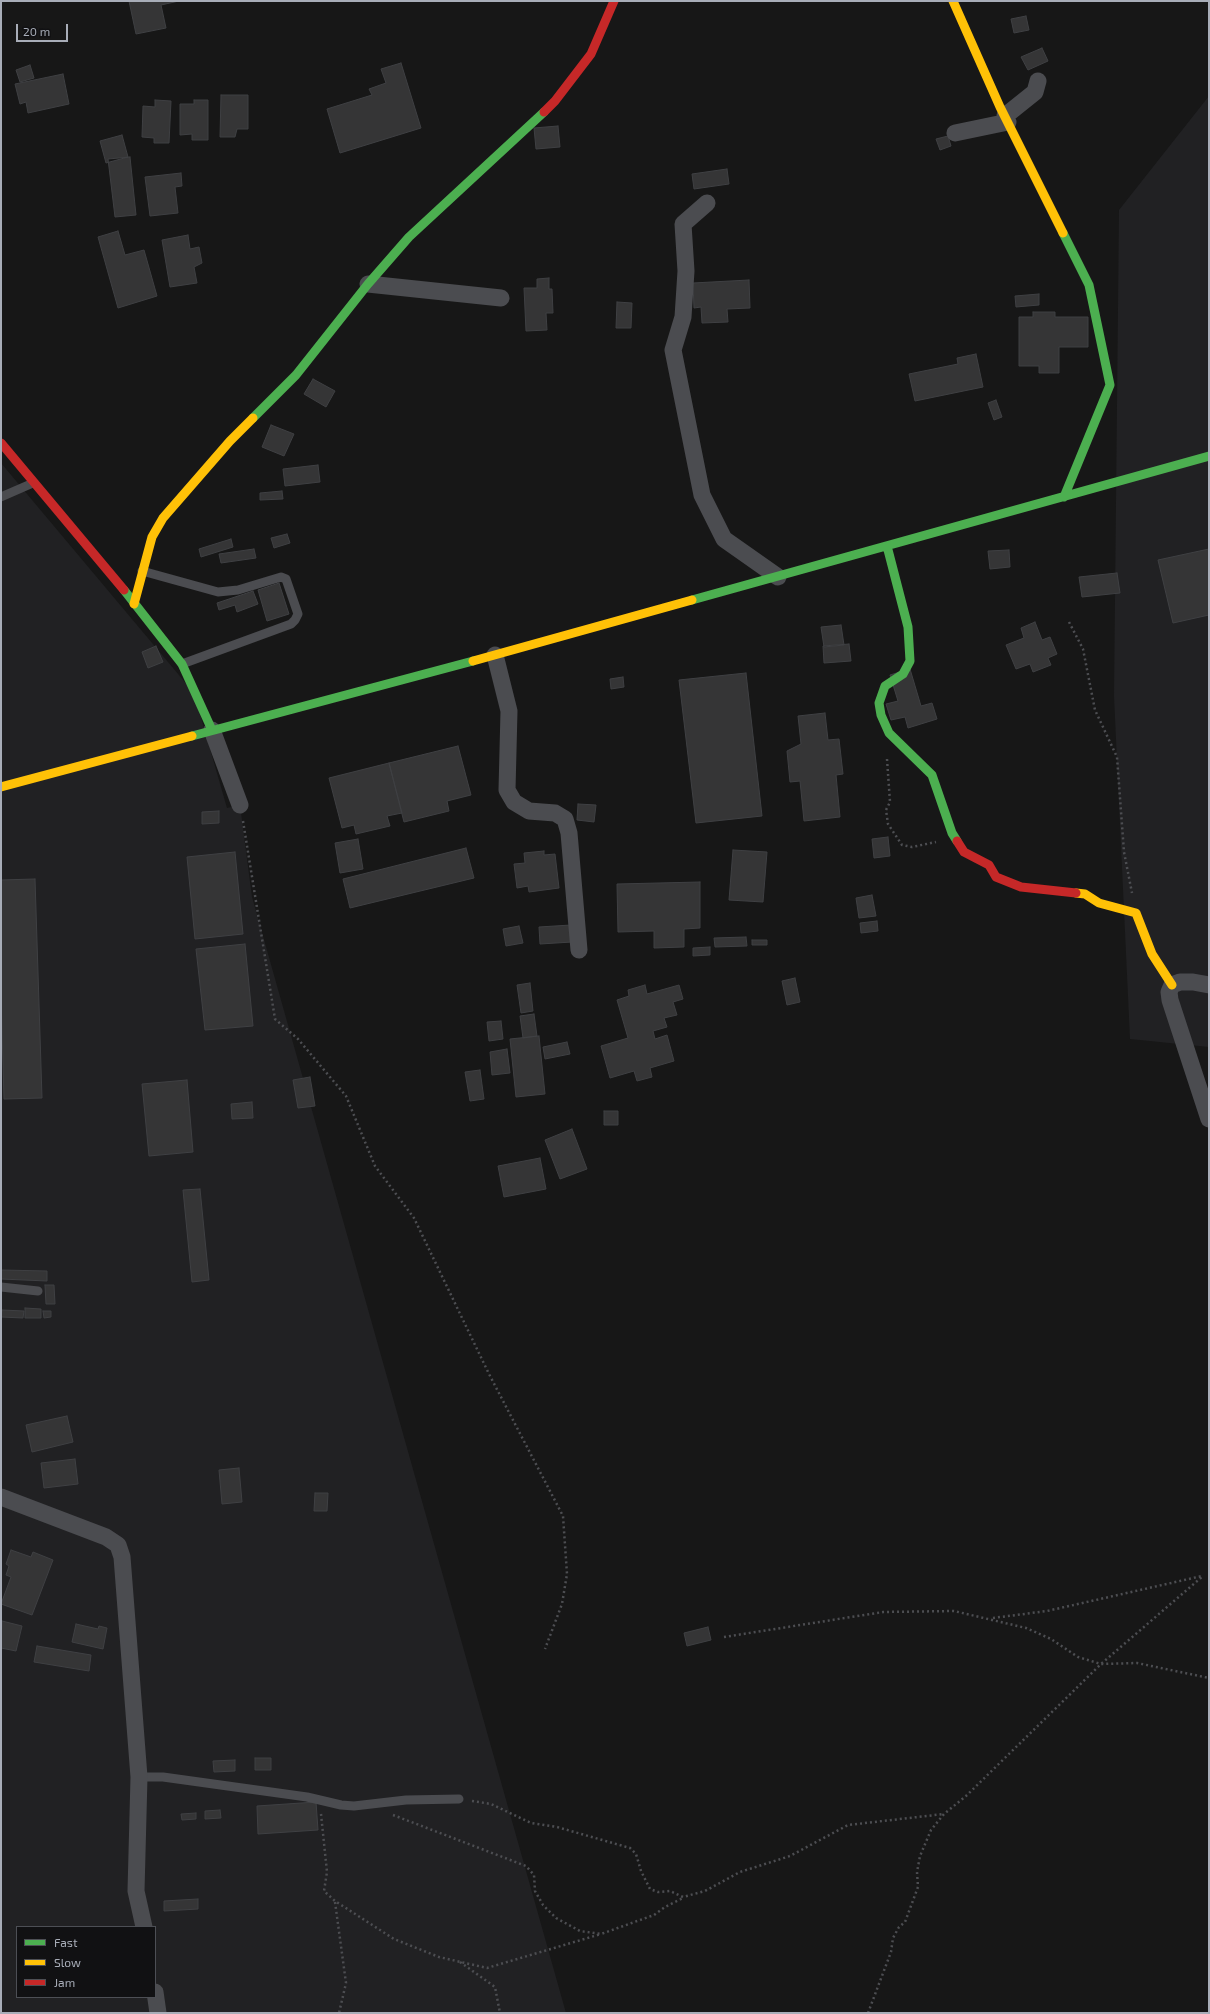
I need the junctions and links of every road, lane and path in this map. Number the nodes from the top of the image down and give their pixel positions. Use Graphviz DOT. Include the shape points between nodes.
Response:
graph roads {
  1 [pos="614,1"];
  2 [pos="953,1"];
  3 [pos="1038,81"];
  4 [pos="1006,119"];
  5 [pos="955,133"];
  6 [pos="707,202"];
  7 [pos="368,284"];
  8 [pos="501,298"];
  9 [pos="1,443"];
  10 [pos="1209,456"];
  11 [pos="35,482"];
  12 [pos="1,497"];
  13 [pos="1064,497"];
  14 [pos="887,546"];
  15 [pos="142,571"];
  16 [pos="778,577"];
  17 [pos="134,604"];
  18 [pos="1069,622"];
  19 [pos="495,656"];
  20 [pos="182,664"];
  21 [pos="212,730"];
  22 [pos="889,733"];
  23 [pos="1,787"];
  24 [pos="240,805"];
  25 [pos="956,838"];
  26 [pos="1136,913"];
  27 [pos="579,950"];
  28 [pos="1172,985"];
  29 [pos="1209,985"];
  30 [pos="1209,1119"];
  31 [pos="1,1287"];
  32 [pos="38,1291"];
  33 [pos="1,1497"];
  34 [pos="991,1619"];
  35 [pos="724,1637"];
  36 [pos="545,1649"];
  37 [pos="1101,1664"];
  38 [pos="1209,1678"];
  39 [pos="139,1777"];
  40 [pos="459,1799"];
  41 [pos="320,1800"];
  42 [pos="367,1805"];
  43 [pos="944,1814"];
  44 [pos="683,1897"];
  45 [pos="335,1901"];
  46 [pos="144,1926"];
  47 [pos="601,1934"];
  48 [pos="458,1961"];
  49 [pos="156,1998"];
  50 [pos="158,2013"];
  51 [pos="339,2013"];
  52 [pos="500,2013"];
  53 [pos="868,2013"];
  1 -- 7 [label="main road" via="591,54 555,100 409,237"];
  2 -- 4 [label="main road"];
  3 -- 4 [label="street" via="1035,92"];
  4 -- 5 [label="street"];
  4 -- 13 [label="main road" via="1089,285 1110,385"];
  6 -- 16 [label="street" via="683,224 686,271 683,317 673,350 702,495 724,539"];
  7 -- 8 [label="street"];
  7 -- 15 [label="main road" via="296,375 230,441 163,518 152,537"];
  9 -- 11 [label="main road"];
  10 -- 13 [label="main road"];
  11 -- 12 [label="lane"];
  11 -- 17 [label="main road"];
  13 -- 14 [label="main road"];
  14 -- 16 [label="main road"];
  14 -- 22 [label="main road" via="908,627 910,660 903,674 885,686 879,703"];
  15 -- 17 [label="main road"];
  15 -- 20 [label="lane" via="218,592 238,590 281,577 286,579 298,614 291,624"];
  16 -- 19 [label="main road"];
  17 -- 20 [label="main road"];
  18 -- 26 [label="path" via="1083,649 1095,710 1117,757 1124,852"];
  19 -- 21 [label="main road"];
  19 -- 27 [label="street" via="509,711 507,790 514,802 529,811 556,813 565,819 570,833"];
  20 -- 21 [label="main road"];
  21 -- 23 [label="main road"];
  21 -- 24 [label="street"];
  22 -- 25 [label="main road" via="932,775"];
  22 -- 25 [label="path" via="886,741 890,802 886,810 888,824 902,846 912,847"];
  24 -- 36 [label="path" via="275,1019 298,1039 346,1096 375,1166 414,1218 489,1374 563,1516 567,1574 562,1604"];
  25 -- 26 [label="main road" via="964,852 989,866 996,877 1021,887 1085,894 1099,903"];
  26 -- 28 [label="main road" via="1152,954"];
  28 -- 29 [label="street" via="1180,982"];
  28 -- 30 [label="street" via="1169,992 1170,1000"];
  31 -- 32 [label="lane"];
  33 -- 39 [label="street" via="106,1537 118,1545 122,1557"];
  34 -- 35 [label="path" via="954,1611 883,1612"];
  34 -- 37 [label="path" via="1026,1628 1051,1639 1078,1656"];
  34 -- 37 [label="path" via="1047,1611 1204,1576"];
  37 -- 38 [label="path" via="1137,1663"];
  37 -- 43 [label="path" via="966,1796"];
  39 -- 41 [label="lane" via="163,1777"];
  39 -- 46 [label="street" via="136,1891"];
  40 -- 42 [label="lane" via="406,1800"];
  40 -- 44 [label="path" via="491,1804 532,1823 557,1827 630,1848 636,1854 650,1889 658,1892 670,1891"];
  41 -- 42 [label="lane" via="341,1805"];
  41 -- 45 [label="path" via="327,1872 324,1891"];
  42 -- 47 [label="path" via="526,1866 534,1875 535,1891 543,1905 556,1918 580,1931"];
  43 -- 44 [label="path" via="848,1825 790,1856 740,1872 704,1891"];
  43 -- 53 [label="path" via="931,1830 920,1856 918,1887 905,1922 893,1938 891,1952"];
  44 -- 47 [label="path" via="654,1916"];
  45 -- 48 [label="path" via="394,1939 439,1957"];
  45 -- 51 [label="path" via="346,1983"];
  47 -- 48 [label="path" via="487,1968"];
  48 -- 52 [label="path" via="495,1986"];
  49 -- 50 [label="street"];
}
